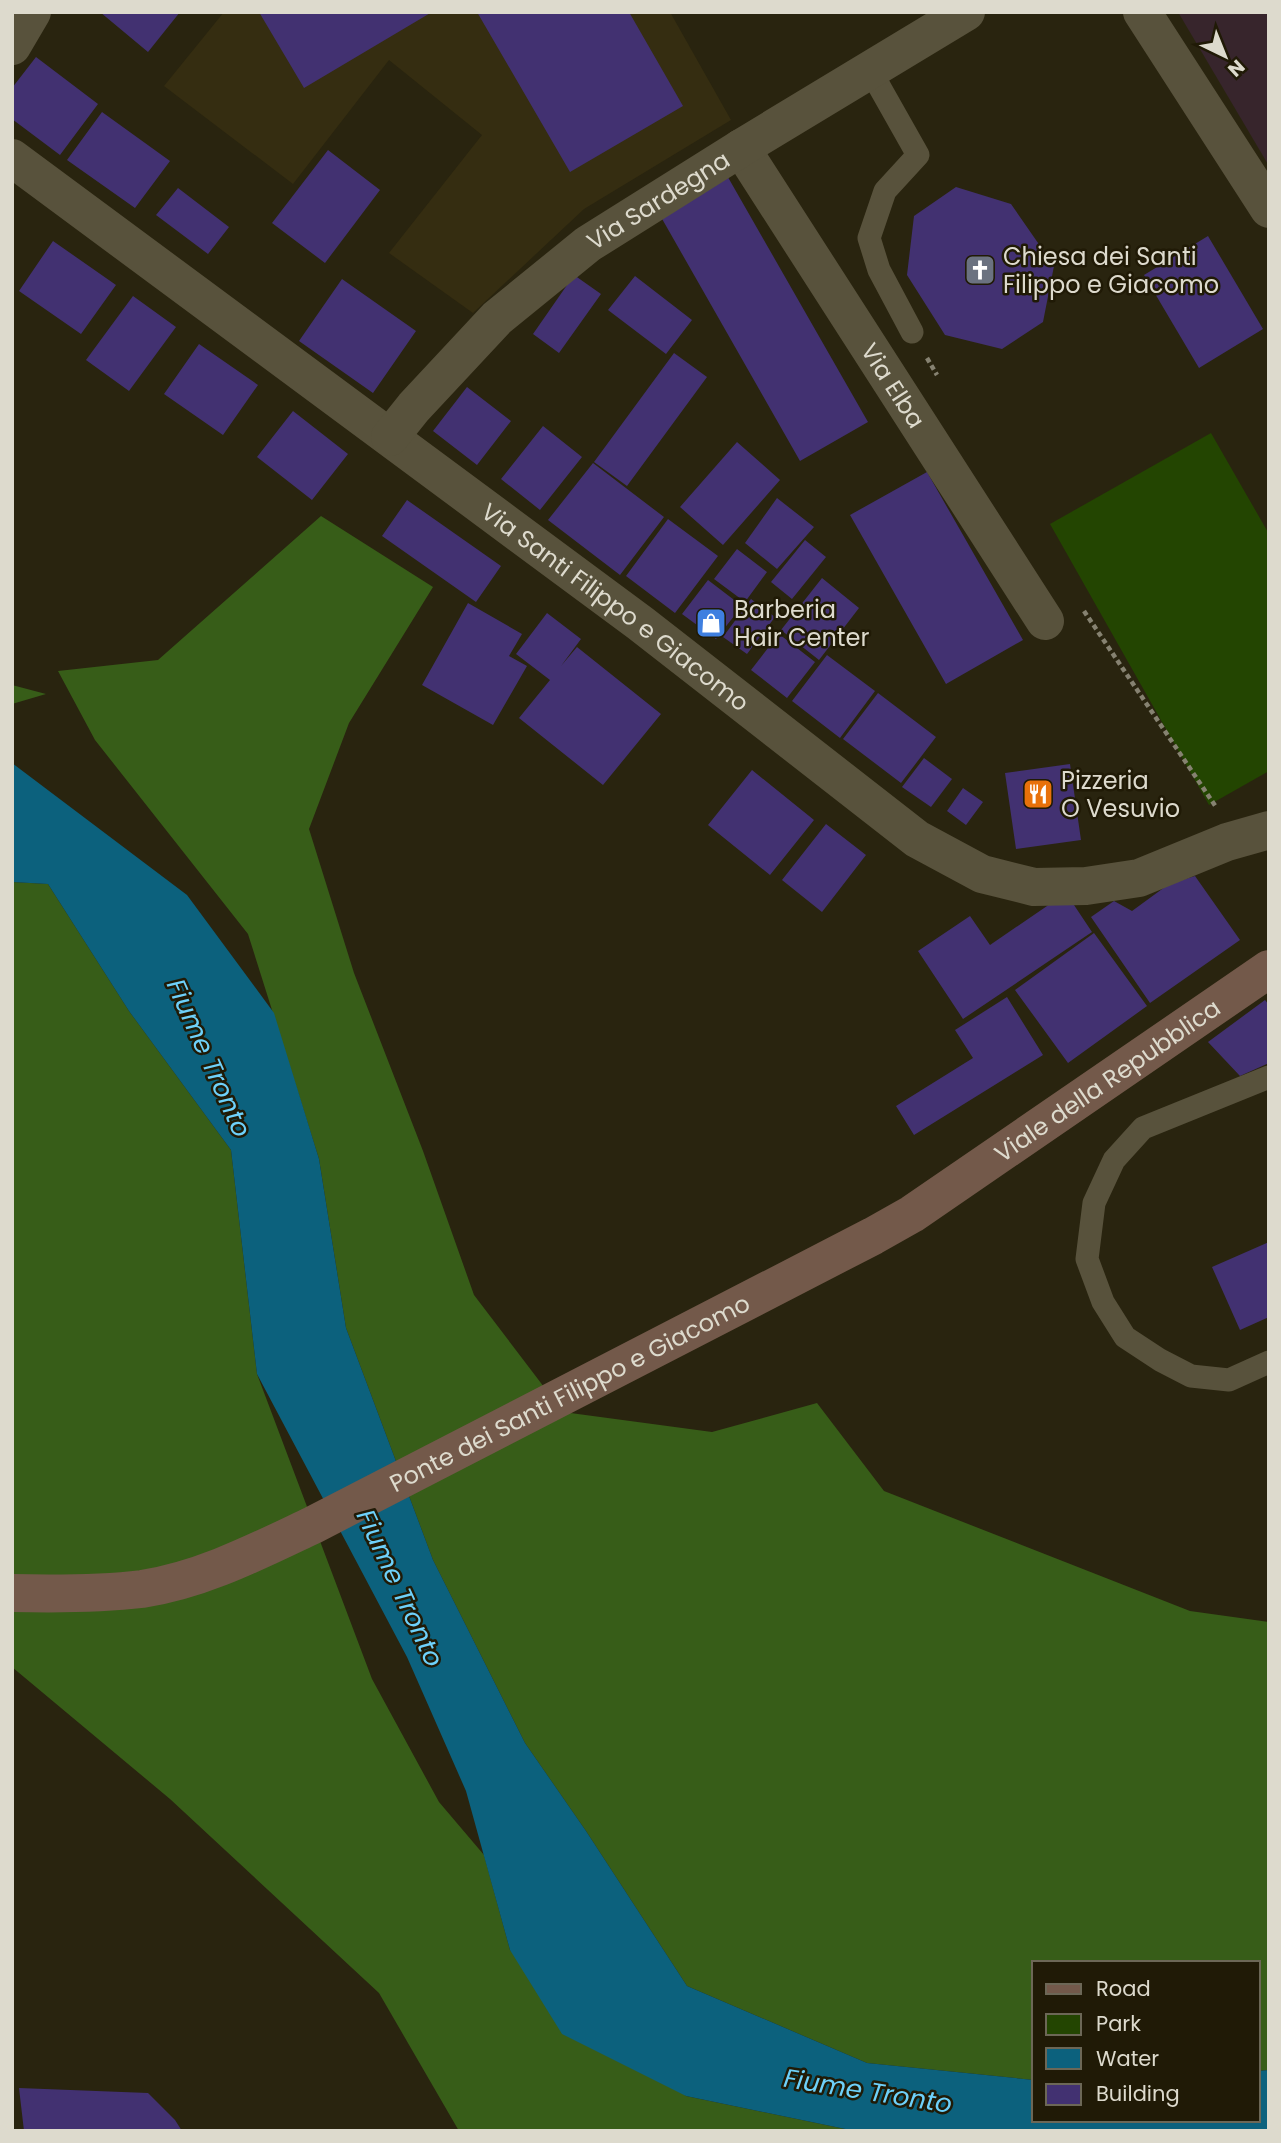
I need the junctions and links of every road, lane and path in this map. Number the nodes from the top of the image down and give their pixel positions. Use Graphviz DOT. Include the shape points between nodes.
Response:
graph roads {
  1 [pos="32,12"];
  2 [pos="966,12"];
  3 [pos="1142,12"];
  4 [pos="12,46"];
  5 [pos="870,70"];
  6 [pos="741,148"];
  7 [pos="12,158"];
  8 [pos="1269,209"];
  9 [pos="912,332"];
  10 [pos="390,437"];
  11 [pos="1045,621"];
  12 [pos="1269,830"];
  13 [pos="1269,969"];
  14 [pos="1269,1077"];
  15 [pos="946,1191"];
  16 [pos="1269,1362"];
  17 [pos="12,1593"];
  1 -- 4 [label="street"];
  2 -- 5 [label="street, Via Sardegna"];
  3 -- 8 [label="street"];
  5 -- 6 [label="street, Via Sardegna"];
  5 -- 9 [label="lane" via="918,155 885,191 869,238 879,270"];
  6 -- 10 [label="street, Via Sardegna" via="589,244 496,317"];
  6 -- 11 [label="street, Via Elba"];
  7 -- 10 [label="street, Via Santi Filippo e Giacomo"];
  10 -- 12 [label="street, Via Santi Filippo e Giacomo" via="917,839 982,874 1034,887 1139,878"];
  13 -- 15 [label="street, Viale della Repubblica"];
  14 -- 16 [label="lane" via="1143,1128 1114,1160 1094,1203 1087,1259 1103,1302 1125,1337 1160,1360 1191,1376 1229,1380"];
  15 -- 17 [label="street, Ponte dei Santi Filippo e Giacomo" via="873,1236 248,1556 197,1576 143,1588"];
}
